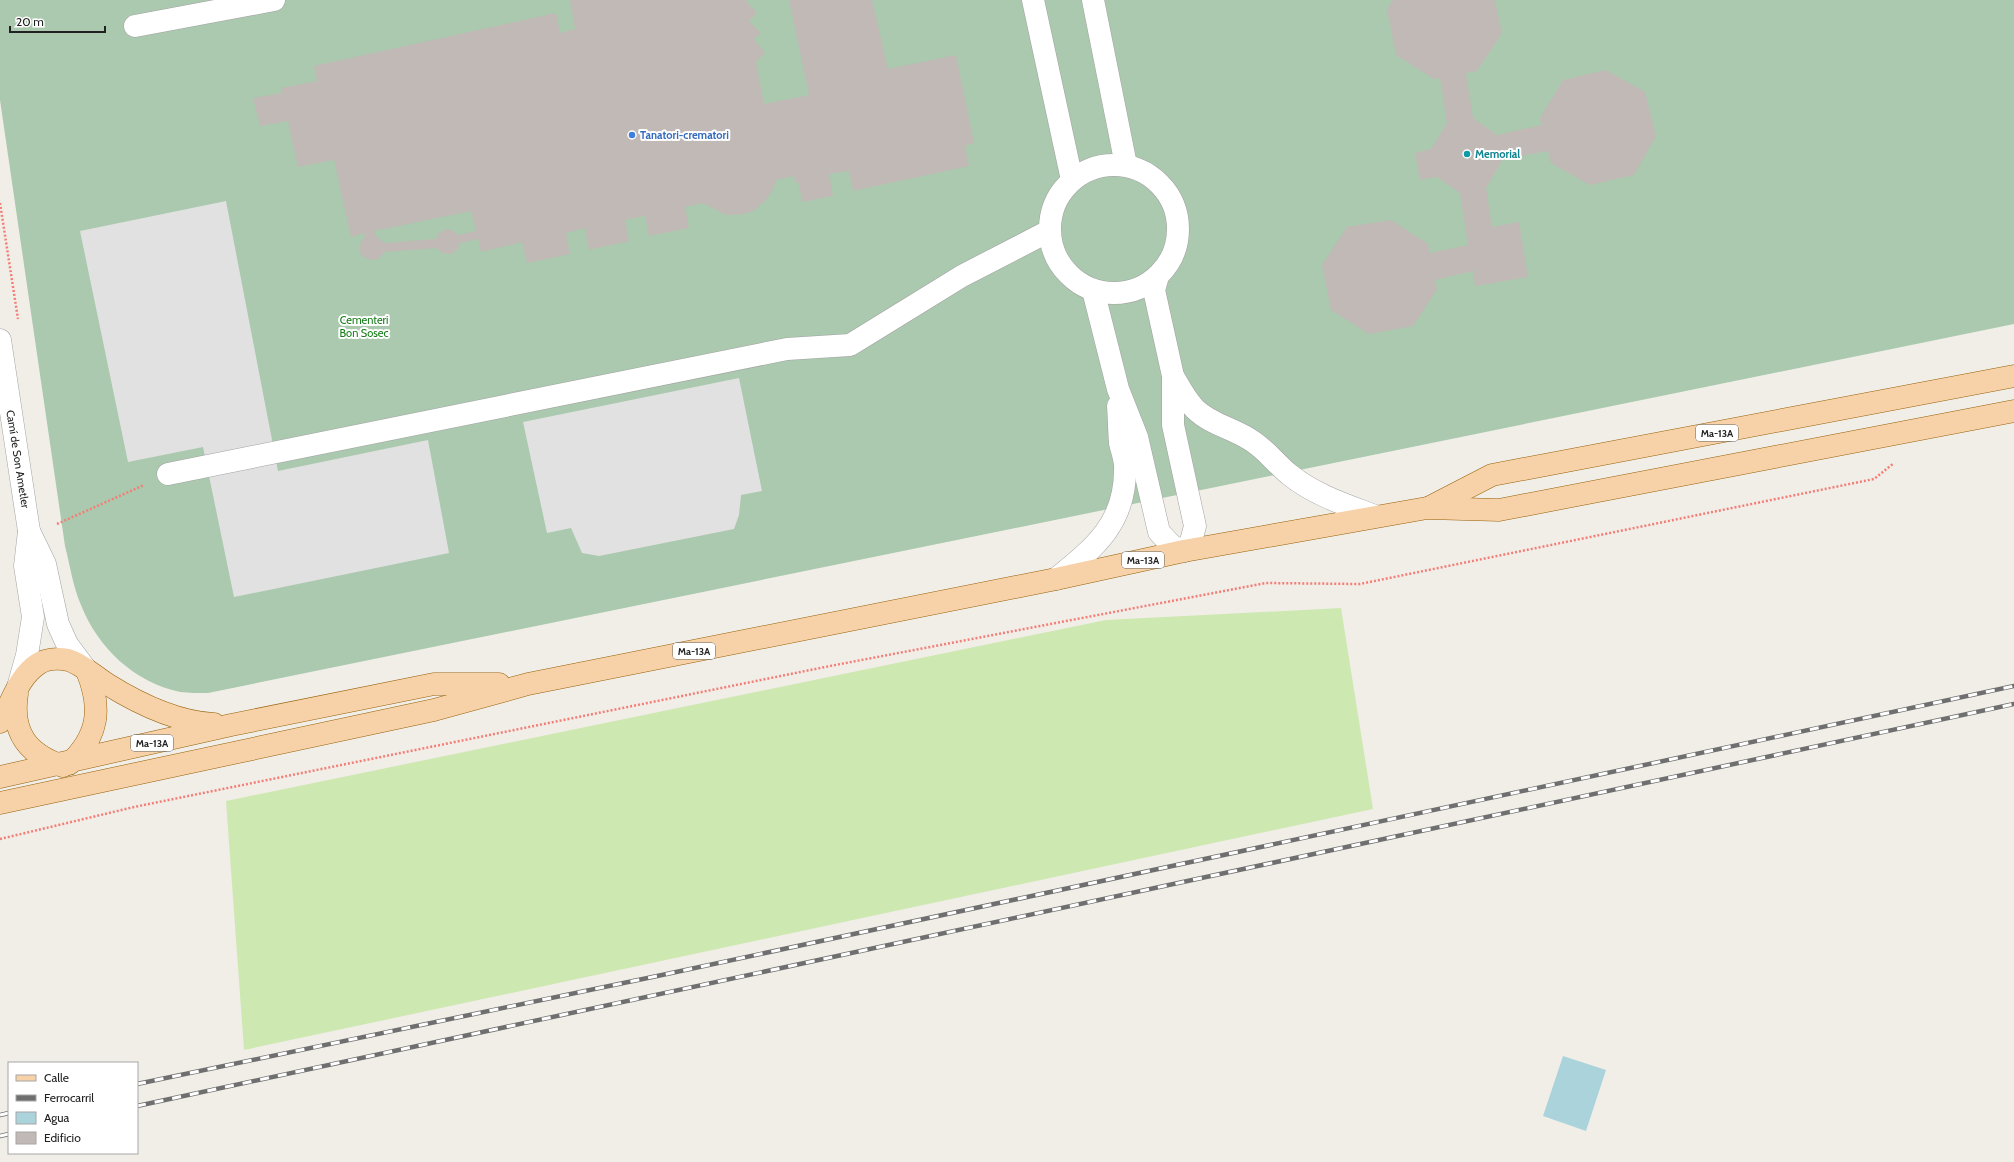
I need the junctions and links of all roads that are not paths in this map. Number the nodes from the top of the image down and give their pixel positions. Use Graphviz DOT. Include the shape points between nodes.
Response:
graph roads {
  1 [pos="274,0"];
  2 [pos="1033,0"];
  3 [pos="1093,0"];
  4 [pos="135,26"];
  5 [pos="1126,165"];
  6 [pos="1072,180"];
  7 [pos="1049,231"];
  8 [pos="1158,276"];
  9 [pos="1093,290"];
  10 [pos="0,340"];
  11 [pos="1173,376"];
  12 [pos="2014,376"];
  13 [pos="1118,389"];
  14 [pos="2014,411"];
  15 [pos="168,474"];
  16 [pos="1427,508"];
  17 [pos="1375,516"];
  18 [pos="40,529"];
  19 [pos="1184,551"];
  20 [pos="1056,579"];
  21 [pos="87,671"];
  22 [pos="528,684"];
  23 [pos="18,687"];
  24 [pos="0,722"];
  25 [pos="231,725"];
  26 [pos="65,764"];
  27 [pos="134,773"];
  28 [pos="0,777"];
  29 [pos="8,801"];
  1 -- 4 [label="street"];
  2 -- 6 [label="street"];
  3 -- 5 [label="street"];
  5 -- 6 [label="street" via="1106,165 1088,170"];
  5 -- 8 [label="street" via="1145,172 1161,185 1172,201 1178,221 1177,241 1170,260"];
  6 -- 7 [label="street" via="1057,200"];
  7 -- 9 [label="street" via="1053,250 1062,267 1076,281"];
  7 -- 15 [label="street" via="962,276 850,345 787,349"];
  8 -- 9 [label="street" via="1144,286 1127,291 1110,293"];
  8 -- 11 [label="street" via="1154,290"];
  9 -- 13 [label="street"];
  10 -- 18 [label="street, Camí de Son Ametler"];
  11 -- 17 [label="street" via="1196,410 1249,438 1290,475 1320,494"];
  11 -- 19 [label="street" via="1173,425 1195,526 1190,545"];
  12 -- 16 [label="main road, Ma-13A" via="1492,475"];
  13 -- 19 [label="street" via="1137,437 1159,532 1172,546"];
  13 -- 20 [label="street" via="1120,442 1126,468 1120,503 1104,536"];
  14 -- 16 [label="main road, Ma-13A" via="1499,510"];
  16 -- 17 [label="main road, Ma-13A"];
  17 -- 19 [label="main road, Ma-13A"];
  18 -- 21 [label="street" via="58,624 67,644"];
  18 -- 23 [label="street" via="25,566 33,617 27,655"];
  19 -- 20 [label="main road, Ma-13A"];
  20 -- 22 [label="main road, Ma-13A"];
  21 -- 23 [label="main road" via="68,660 48,660 31,669"];
  21 -- 25 [label="main road" via="128,696 166,714 203,723"];
  21 -- 26 [label="main road" via="96,699 95,723 86,743"];
  22 -- 25 [label="main road" via="434,684"];
  22 -- 27 [label="main road, Ma-13A" via="434,710"];
  23 -- 24 [label="main road"];
  23 -- 26 [label="main road" via="15,705 17,729 30,747 40,755"];
  25 -- 26 [label="main road, Ma-13A"];
  26 -- 27 [label="main road" via="94,771"];
  26 -- 28 [label="main road, Ma-13A"];
  26 -- 29 [label="main road" via="46,782"];
  27 -- 29 [label="main road, Ma-13A"];
}
